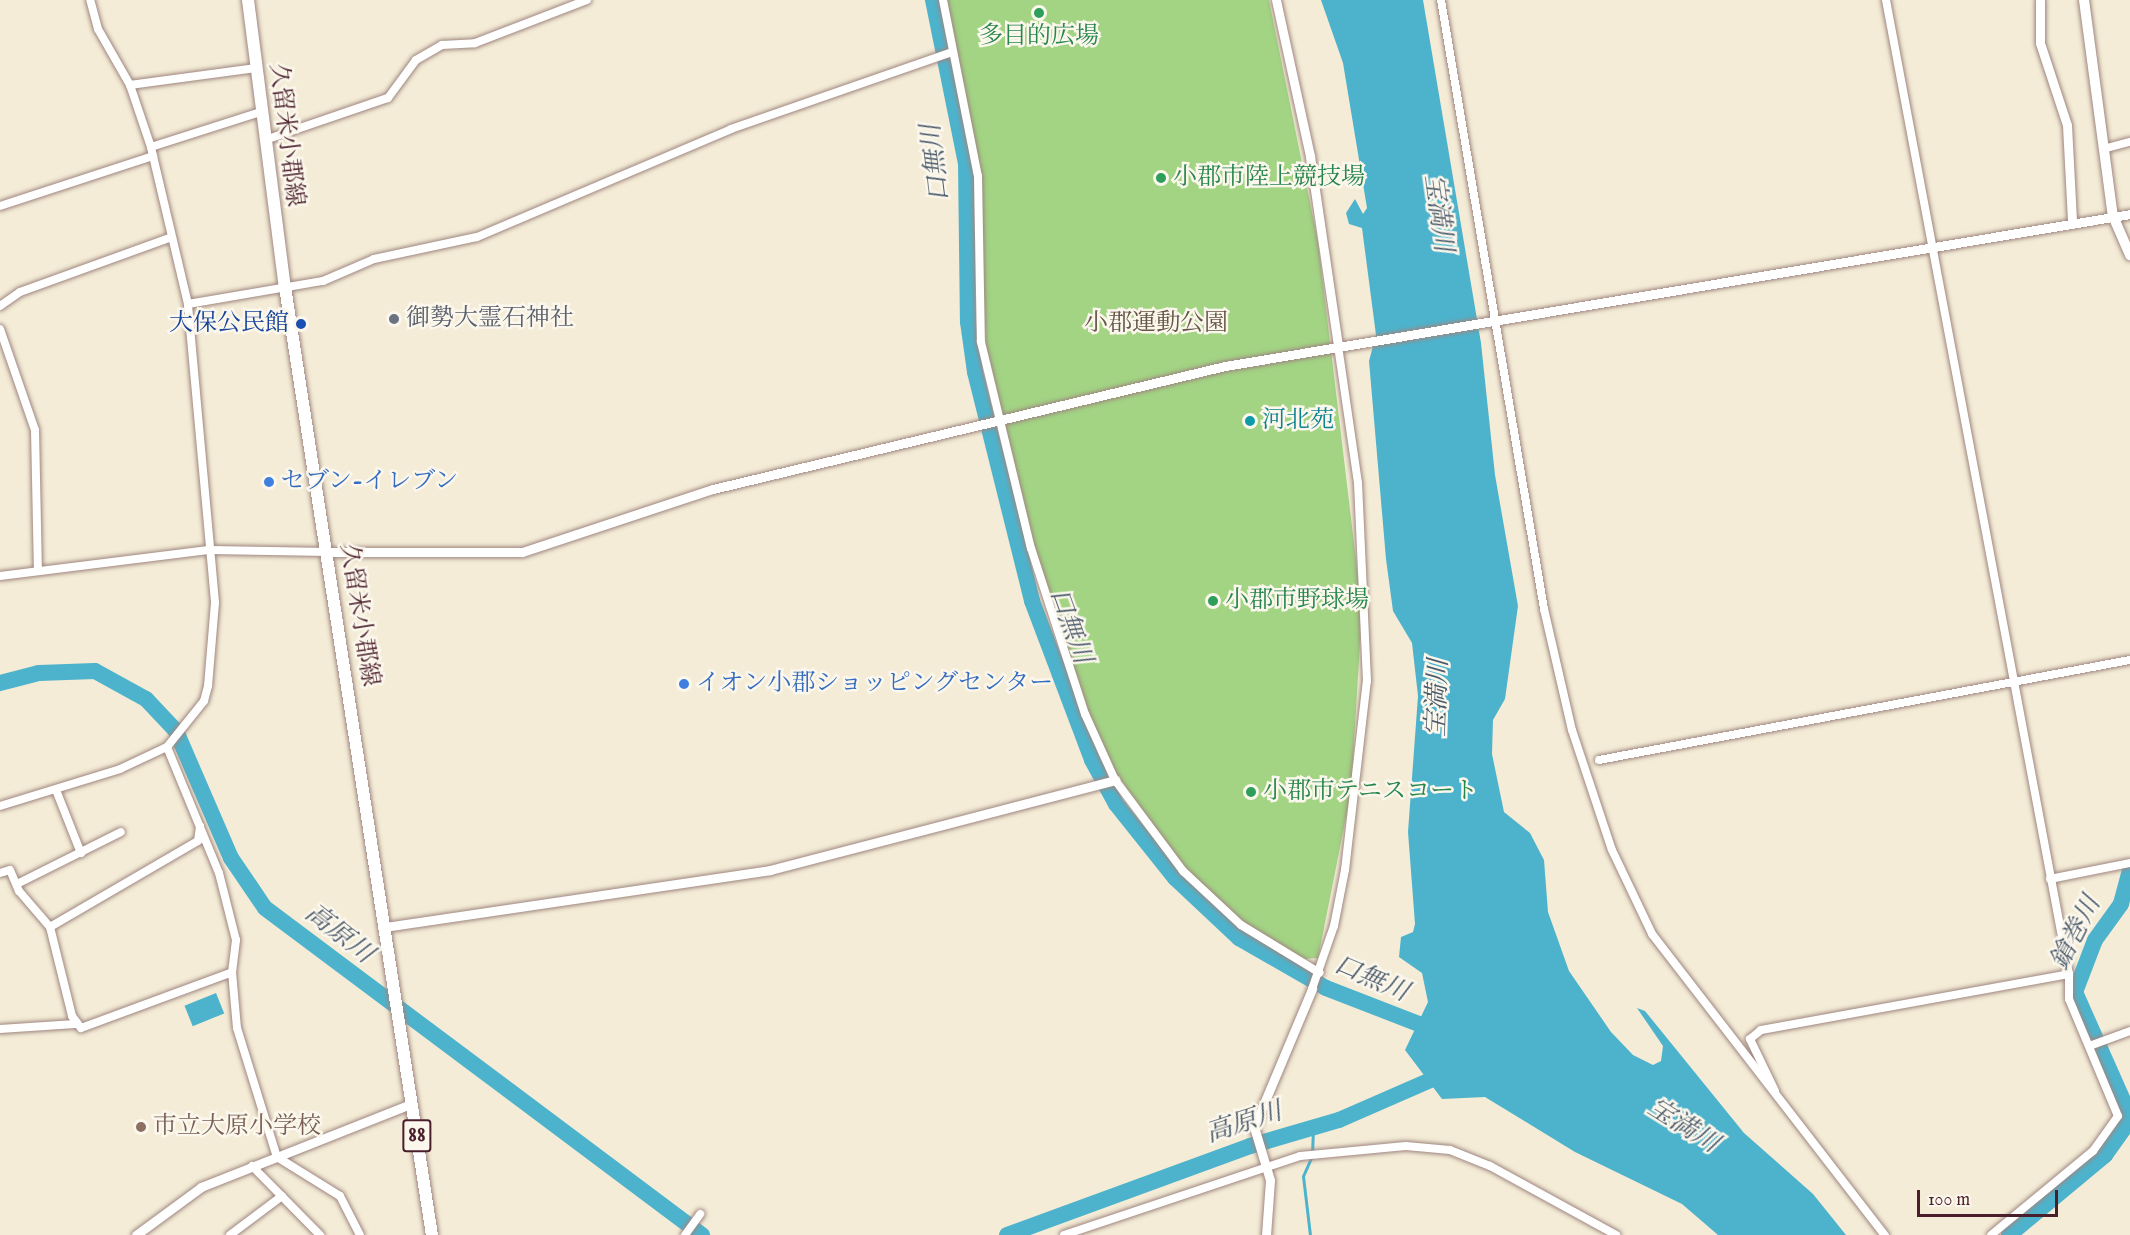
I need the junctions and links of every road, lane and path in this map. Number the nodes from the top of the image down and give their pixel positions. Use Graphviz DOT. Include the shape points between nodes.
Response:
graph roads {
  1 [pos="90,0"];
  2 [pos="248,0"];
  3 [pos="587,0"];
  4 [pos="942,0"];
  5 [pos="1276,0"];
  6 [pos="1441,0"];
  7 [pos="1886,0"];
  8 [pos="2040,0"];
  9 [pos="2084,0"];
  10 [pos="952,52"];
  11 [pos="256,68"];
  12 [pos="130,85"];
  13 [pos="261,112"];
  14 [pos="265,140"];
  15 [pos="2130,142"];
  16 [pos="151,147"];
  17 [pos="2103,149"];
  18 [pos="153,156"];
  19 [pos="0,206"];
  20 [pos="2130,214"];
  21 [pos="2113,216"];
  22 [pos="2072,222"];
  23 [pos="169,238"];
  24 [pos="1930,246"];
  25 [pos="2130,255"];
  26 [pos="285,288"];
  27 [pos="188,304"];
  28 [pos="0,306"];
  29 [pos="1495,324"];
  30 [pos="0,329"];
  31 [pos="1338,346"];
  32 [pos="997,419"];
  33 [pos="210,550"];
  34 [pos="328,552"];
  35 [pos="38,570"];
  36 [pos="0,576"];
  37 [pos="2130,660"];
  38 [pos="2012,681"];
  39 [pos="169,745"];
  40 [pos="1599,760"];
  41 [pos="1115,780"];
  42 [pos="56,790"];
  43 [pos="0,806"];
  44 [pos="200,826"];
  45 [pos="121,832"];
  46 [pos="81,853"];
  47 [pos="2130,863"];
  48 [pos="0,873"];
  49 [pos="2050,879"];
  50 [pos="16,884"];
  51 [pos="50,927"];
  52 [pos="385,927"];
  53 [pos="232,972"];
  54 [pos="1320,973"];
  55 [pos="2069,974"];
  56 [pos="1312,990"];
  57 [pos="75,1024"];
  58 [pos="0,1029"];
  59 [pos="2130,1031"];
  60 [pos="2092,1045"];
  61 [pos="1775,1092"];
  62 [pos="411,1104"];
  63 [pos="277,1157"];
  64 [pos="1266,1164"];
  65 [pos="252,1167"];
  66 [pos="282,1196"];
  67 [pos="699,1216"];
  68 [pos="136,1235"];
  69 [pos="230,1235"];
  70 [pos="320,1235"];
  71 [pos="360,1235"];
  72 [pos="432,1235"];
  73 [pos="685,1235"];
  74 [pos="1064,1235"];
  75 [pos="1266,1235"];
  76 [pos="1616,1235"];
  77 [pos="1885,1235"];
  78 [pos="1991,1235"];
  1 -- 12 [label="street" via="98,29"];
  2 -- 11 [label="main road, 久留米小郡線 / 88"];
  3 -- 14 [label="street" via="475,43 442,45 416,60 388,98"];
  4 -- 10 [label="street"];
  5 -- 31 [label="street" via="1310,156"];
  6 -- 29 [label="street"];
  7 -- 24 [label="street"];
  8 -- 22 [label="street" via="2040,43 2067,125"];
  9 -- 17 [label="main road"];
  10 -- 26 [label="street" via="731,129 477,237 408,250 323,280"];
  10 -- 32 [label="street" via="978,176 977,303"];
  11 -- 12 [label="street"];
  11 -- 13 [label="main road, 久留米小郡線 / 88"];
  12 -- 16 [label="street"];
  13 -- 14 [label="main road, 久留米小郡線 / 88"];
  13 -- 16 [label="street"];
  14 -- 26 [label="main road, 久留米小郡線 / 88"];
  15 -- 17 [label="street"];
  16 -- 18 [label="street"];
  17 -- 21 [label="main road"];
  18 -- 19 [label="street"];
  18 -- 23 [label="street"];
  20 -- 21 [label="street"];
  21 -- 22 [label="street"];
  21 -- 25 [label="main road"];
  22 -- 24 [label="street"];
  23 -- 27 [label="street"];
  23 -- 28 [label="street" via="20,292"];
  24 -- 29 [label="street"];
  24 -- 38 [label="street"];
  26 -- 27 [label="street"];
  26 -- 34 [label="main road, 久留米小郡線 / 88"];
  27 -- 33 [label="street"];
  29 -- 31 [label="street"];
  29 -- 61 [label="street" via="1551,639 1572,730 1612,850 1652,934"];
  30 -- 35 [label="street" via="35,430"];
  31 -- 32 [label="street" via="1167,378"];
  31 -- 54 [label="street" via="1358,483 1367,670 1345,870"];
  32 -- 34 [label="street" via="713,489 522,552"];
  32 -- 41 [label="street" via="1066,664"];
  33 -- 34 [label="street"];
  33 -- 35 [label="street"];
  33 -- 39 [label="street" via="215,602 208,686"];
  34 -- 52 [label="main road, 久留米小郡線 / 88"];
  35 -- 36 [label="street"];
  37 -- 38 [label="street"];
  38 -- 40 [label="street"];
  38 -- 49 [label="street"];
  39 -- 42 [label="street"];
  39 -- 44 [label="street"];
  41 -- 52 [label="street" via="770,870"];
  41 -- 54 [label="street" via="1183,871 1241,925"];
  42 -- 43 [label="street"];
  42 -- 46 [label="street"];
  44 -- 51 [label="street" via="198,841"];
  44 -- 53 [label="street" via="236,940"];
  45 -- 46 [label="street"];
  46 -- 50 [label="street"];
  47 -- 49 [label="street"];
  48 -- 50 [label="street" via="10,870"];
  49 -- 55 [label="street"];
  50 -- 51 [label="street"];
  51 -- 57 [label="street"];
  52 -- 62 [label="main road, 久留米小郡線 / 88"];
  53 -- 57 [label="street" via="93,1028"];
  53 -- 63 [label="street" via="237,1028"];
  54 -- 56 [label="street"];
  55 -- 60 [label="street" via="2069,999"];
  55 -- 61 [label="street" via="1761,1030 1750,1040"];
  56 -- 64 [label="street" via="1261,1105 1255,1133"];
  57 -- 58 [label="street"];
  59 -- 60 [label="street"];
  60 -- 78 [label="street" via="2118,1116 2115,1126 2093,1151"];
  61 -- 77 [label="street"];
  62 -- 63 [label="street"];
  62 -- 72 [label="main road, 久留米小郡線 / 88"];
  63 -- 65 [label="street"];
  63 -- 71 [label="street" via="340,1196"];
  64 -- 74 [label="street"];
  64 -- 75 [label="street" via="1271,1195"];
  64 -- 76 [label="street" via="1300,1156 1406,1146 1450,1150"];
  65 -- 66 [label="street"];
  65 -- 68 [label="street" via="181,1197"];
  66 -- 69 [label="street"];
  66 -- 70 [label="street"];
  67 -- 73 [label="street"];
}
